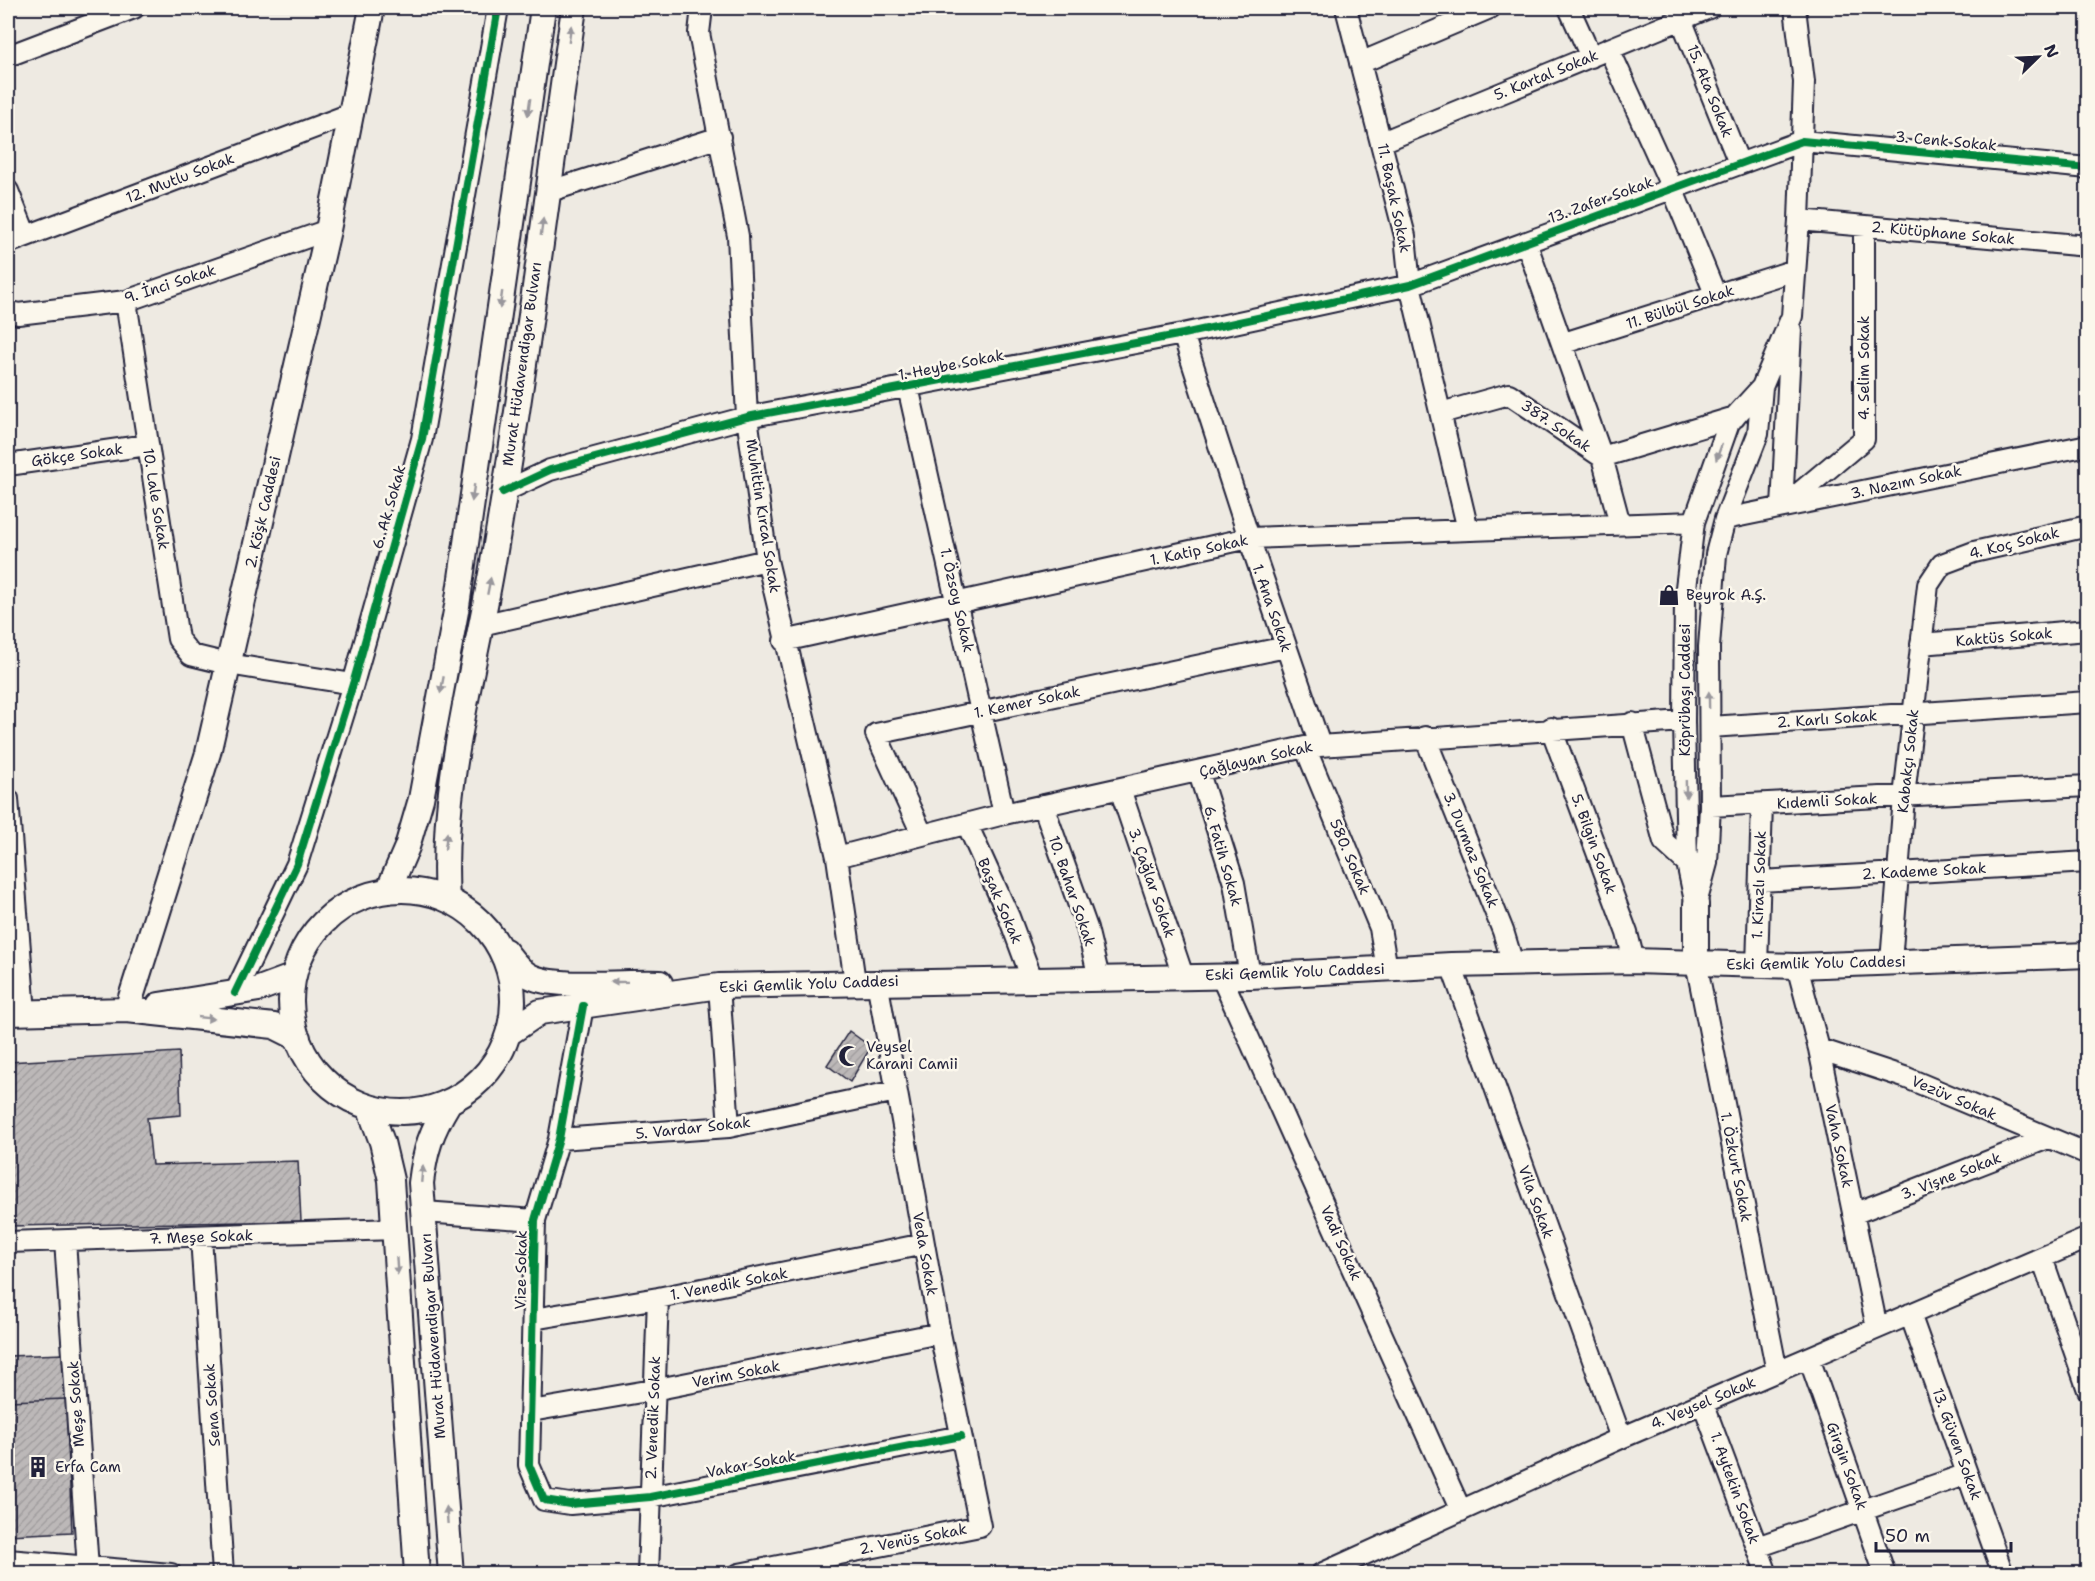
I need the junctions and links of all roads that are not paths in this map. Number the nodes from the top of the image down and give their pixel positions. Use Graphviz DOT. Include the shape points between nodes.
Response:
graph roads {
  1 [pos="130,8"];
  2 [pos="372,8"];
  3 [pos="498,8"];
  4 [pos="543,8"];
  5 [pos="574,8"];
  6 [pos="704,8"];
  7 [pos="1346,8"];
  8 [pos="1490,8"];
  9 [pos="1569,8"];
  10 [pos="1709,8"];
  11 [pos="1795,8"];
  12 [pos="1681,19"];
  13 [pos="1600,53"];
  14 [pos="8,56"];
  15 [pos="1360,63"];
  16 [pos="353,113"];
  17 [pos="720,137"];
  18 [pos="1802,141"];
  19 [pos="1382,142"];
  20 [pos="1739,163"];
  21 [pos="2088,168"];
  22 [pos="1672,188"];
  23 [pos="8,191"];
  24 [pos="547,192"];
  25 [pos="1799,220"];
  26 [pos="1864,226"];
  27 [pos="328,230"];
  28 [pos="17,240"];
  29 [pos="1526,242"];
  30 [pos="2088,246"];
  31 [pos="1795,270"];
  32 [pos="1410,285"];
  33 [pos="1716,296"];
  34 [pos="126,301"];
  35 [pos="8,311"];
  36 [pos="1792,316"];
  37 [pos="1183,334"];
  38 [pos="1564,343"];
  39 [pos="908,387"];
  40 [pos="1762,387"];
  41 [pos="1441,413"];
  42 [pos="747,417"];
  43 [pos="1735,417"];
  44 [pos="147,445"];
  45 [pos="2088,445"];
  46 [pos="1602,457"];
  47 [pos="8,465"];
  48 [pos="503,492"];
  49 [pos="1782,507"];
  50 [pos="1725,519"];
  51 [pos="1694,522"];
  52 [pos="1620,524"];
  53 [pos="2088,526"];
  54 [pos="1468,530"];
  55 [pos="1249,538"];
  56 [pos="767,560"];
  57 [pos="1942,564"];
  58 [pos="957,603"];
  59 [pos="481,625"];
  60 [pos="2088,630"];
  61 [pos="784,641"];
  62 [pos="1921,644"];
  63 [pos="1286,648"];
  64 [pos="228,664"];
  65 [pos="353,684"];
  66 [pos="2088,702"];
  67 [pos="981,712"];
  68 [pos="1913,713"];
  69 [pos="1684,721"];
  70 [pos="1632,723"];
  71 [pos="1710,727"];
  72 [pos="1551,728"];
  73 [pos="1425,737"];
  74 [pos="1312,746"];
  75 [pos="1199,772"];
  76 [pos="2088,786"];
  77 [pos="1120,789"];
  78 [pos="1904,797"];
  79 [pos="8,799"];
  80 [pos="1762,804"];
  81 [pos="1043,805"];
  82 [pos="1710,806"];
  83 [pos="1004,814"];
  84 [pos="967,824"];
  85 [pos="922,834"];
  86 [pos="837,857"];
  87 [pos="2088,862"];
  88 [pos="1697,863"];
  89 [pos="1899,873"];
  90 [pos="1760,881"];
  91 [pos="388,891"];
  92 [pos="447,899"];
  93 [pos="1696,904"];
  94 [pos="495,940"];
  95 [pos="2088,955"];
  96 [pos="1634,961"];
  97 [pos="1696,962"];
  98 [pos="1891,962"];
  99 [pos="1513,964"];
  100 [pos="1451,965"];
  101 [pos="1757,966"];
  102 [pos="1797,966"];
  103 [pos="1387,969"];
  104 [pos="294,976"];
  105 [pos="1183,976"];
  106 [pos="1221,976"];
  107 [pos="1250,976"];
  108 [pos="1099,978"];
  109 [pos="1032,979"];
  110 [pos="866,982"];
  111 [pos="719,986"];
  112 [pos="235,993"];
  113 [pos="583,1006"];
  114 [pos="127,1010"];
  115 [pos="16,1013"];
  116 [pos="509,1033"];
  117 [pos="298,1038"];
  118 [pos="1819,1049"];
  119 [pos="896,1091"];
  120 [pos="448,1104"];
  121 [pos="369,1107"];
  122 [pos="729,1127"];
  123 [pos="2048,1138"];
  124 [pos="559,1140"];
  125 [pos="2088,1154"];
  126 [pos="424,1212"];
  127 [pos="1853,1214"];
  128 [pos="535,1220"];
  129 [pos="395,1229"];
  130 [pos="201,1238"];
  131 [pos="2088,1238"];
  132 [pos="65,1241"];
  133 [pos="8,1242"];
  134 [pos="924,1244"];
  135 [pos="2042,1258"];
  136 [pos="658,1298"];
  137 [pos="1910,1314"];
  138 [pos="533,1318"];
  139 [pos="1877,1328"];
  140 [pos="940,1333"];
  141 [pos="1809,1358"];
  142 [pos="1777,1372"];
  143 [pos="653,1390"];
  144 [pos="2088,1390"];
  145 [pos="1703,1403"];
  146 [pos="531,1411"];
  147 [pos="961,1436"];
  148 [pos="1621,1438"];
  149 [pos="1967,1474"];
  150 [pos="650,1497"];
  151 [pos="544,1500"];
  152 [pos="1863,1510"];
  153 [pos="1461,1511"];
  154 [pos="980,1526"];
  155 [pos="1757,1547"];
  156 [pos="8,1560"];
  157 [pos="88,1568"];
  158 [pos="171,1574"];
  159 [pos="223,1574"];
  160 [pos="417,1574"];
  161 [pos="451,1574"];
  162 [pos="648,1574"];
  163 [pos="740,1574"];
  164 [pos="1321,1574"];
  165 [pos="1767,1574"];
  166 [pos="1886,1574"];
  167 [pos="2003,1574"];
  1 -- 14 [label="street"];
  2 -- 16 [label="main road, 2. Köşk Caddesi"];
  3 -- 65 [label="street, 6. Ak Sokak" via="422,439"];
  4 -- 91 [label="main road, Murat Hüdavendigar Bulvarı, one-way" via="457,606 421,799 407,847"];
  24 -- 5 [label="main road, Murat Hüdavendigar Bulvarı, one-way"];
  6 -- 17 [label="street, Muhittin Kırcal Sokak" via="699,33"];
  7 -- 15 [label="street, 11. Başak Sokak"];
  8 -- 15 [label="street"];
  9 -- 13 [label="street"];
  10 -- 12 [label="street, 5. Kartal Sokak"];
  11 -- 18 [label="street, Köprübaşı Caddesi" via="1804,82"];
  12 -- 13 [label="street, 5. Kartal Sokak"];
  12 -- 20 [label="street, 15. Ata Sokak"];
  13 -- 19 [label="street, 5. Kartal Sokak"];
  13 -- 22 [label="street"];
  15 -- 19 [label="street, 11. Başak Sokak"];
  16 -- 27 [label="main road, 2. Köşk Caddesi"];
  16 -- 28 [label="street, 12. Mutlu Sokak"];
  17 -- 24 [label="street"];
  17 -- 42 [label="street, Muhittin Kırcal Sokak" via="738,236"];
  18 -- 20 [label="street, 13. Zafer Sokak"];
  18 -- 21 [label="street, 3. Cenk Sokak"];
  18 -- 25 [label="street, Köprübaşı Caddesi"];
  19 -- 32 [label="street, 11. Başak Sokak" via="1405,236"];
  20 -- 22 [label="street, 13. Zafer Sokak"];
  22 -- 29 [label="street, 13. Zafer Sokak"];
  22 -- 33 [label="street"];
  23 -- 28 [label="street"];
  48 -- 24 [label="main road, Murat Hüdavendigar Bulvarı, one-way"];
  25 -- 26 [label="street, 2. Kütüphane Sokak"];
  25 -- 31 [label="street, Köprübaşı Caddesi"];
  26 -- 30 [label="street, 2. Kütüphane Sokak"];
  26 -- 49 [label="street, 4. Selim Sokak" via="1864,439"];
  27 -- 34 [label="street, 9. İnci Sokak"];
  27 -- 64 [label="main road, 2. Köşk Caddesi"];
  29 -- 32 [label="street, 13. Zafer Sokak"];
  29 -- 38 [label="street"];
  31 -- 33 [label="street, 11. Bülbül Sokak"];
  31 -- 36 [label="street, Köprübaşı Caddesi"];
  32 -- 37 [label="street, 1. Heybe Sokak"];
  32 -- 41 [label="street, 11. Başak Sokak"];
  33 -- 38 [label="street, 11. Bülbül Sokak"];
  34 -- 35 [label="street, 9. İnci Sokak" via="18,314"];
  34 -- 44 [label="street, 10. Lale Sokak"];
  36 -- 40 [label="street, Köprübaşı Caddesi"];
  36 -- 49 [label="street"];
  37 -- 39 [label="street, 1. Heybe Sokak"];
  37 -- 55 [label="street, 1. Ana Sokak"];
  38 -- 46 [label="street"];
  39 -- 42 [label="street, 1. Heybe Sokak"];
  39 -- 58 [label="street, 1. Özsoy Sokak"];
  40 -- 43 [label="street, Köprübaşı Caddesi"];
  40 -- 50 [label="street, Köprübaşı Caddesi" via="1758,434"];
  41 -- 46 [label="street, 387. Sokak" via="1509,394"];
  41 -- 54 [label="street, 11. Başak Sokak"];
  42 -- 48 [label="street, 1. Heybe Sokak" via="550,470"];
  42 -- 56 [label="street, Muhittin Kırcal Sokak"];
  43 -- 46 [label="street, 387. Sokak"];
  43 -- 51 [label="street, Köprübaşı Caddesi, one-way" via="1729,423"];
  44 -- 47 [label="street, Gökçe Sokak"];
  44 -- 64 [label="street, 10. Lale Sokak" via="178,639 191,655"];
  45 -- 49 [label="street, 3. Nazım Sokak"];
  46 -- 52 [label="street, 387. Sokak"];
  59 -- 48 [label="main road, Murat Hüdavendigar Bulvarı, one-way"];
  49 -- 50 [label="street, 3. Nazım Sokak"];
  71 -- 50 [label="street, Köprübaşı Caddesi, one-way" via="1711,594"];
  51 -- 52 [label="street, 1. Katip Sokak"];
  51 -- 69 [label="street, Köprübaşı Caddesi" via="1685,596"];
  52 -- 54 [label="street, 1. Katip Sokak"];
  53 -- 57 [label="street, 4. Koç Sokak" via="1974,552"];
  54 -- 55 [label="street, 1. Katip Sokak"];
  55 -- 58 [label="street, 1. Katip Sokak"];
  55 -- 63 [label="street, 1. Ana Sokak"];
  56 -- 59 [label="street"];
  56 -- 61 [label="street, Muhittin Kırcal Sokak"];
  57 -- 62 [label="street, Kabakçı Sokak" via="1928,585"];
  58 -- 61 [label="street, 1. Katip Sokak"];
  58 -- 67 [label="street, 1. Özsoy Sokak"];
  92 -- 59 [label="main road, Murat Hüdavendigar Bulvarı, one-way" via="444,856 455,763"];
  60 -- 62 [label="street, Kaktüs Sokak"];
  61 -- 86 [label="street, Muhittin Kırcal Sokak"];
  62 -- 68 [label="street, Kabakçı Sokak"];
  63 -- 67 [label="street, 1. Kemer Sokak"];
  63 -- 74 [label="street, 1. Ana Sokak"];
  64 -- 65 [label="street, 10. Lale Sokak"];
  64 -- 114 [label="main road, 2. Köşk Caddesi" via="208,753"];
  65 -- 112 [label="street, 6. Ak Sokak" via="297,864"];
  66 -- 68 [label="street, 2. Karlı Sokak"];
  67 -- 83 [label="street, 1. Özsoy Sokak"];
  67 -- 85 [label="street, 1. Kemer Sokak" via="876,734"];
  68 -- 71 [label="street, 2. Karlı Sokak"];
  68 -- 78 [label="street, Kabakçı Sokak"];
  69 -- 70 [label="street, Çağlayan Sokak"];
  69 -- 88 [label="street, Köprübaşı Caddesi, one-way"];
  70 -- 72 [label="street, Çağlayan Sokak"];
  70 -- 88 [label="street" via="1664,842"];
  71 -- 82 [label="street, Köprübaşı Caddesi"];
  72 -- 73 [label="street, Çağlayan Sokak"];
  72 -- 96 [label="street, 5. Bilgin Sokak"];
  73 -- 74 [label="street, Çağlayan Sokak"];
  73 -- 99 [label="street, 3. Durmaz Sokak"];
  74 -- 75 [label="street, Çağlayan Sokak"];
  74 -- 103 [label="street, 580. Sokak" via="1380,928"];
  75 -- 77 [label="street, Çağlayan Sokak"];
  75 -- 107 [label="street, 6. Fatih Sokak" via="1234,883"];
  76 -- 78 [label="street, Kıdemli Sokak"];
  77 -- 81 [label="street, Çağlayan Sokak"];
  77 -- 105 [label="street, 3. Çağlar Sokak"];
  78 -- 80 [label="street, Kıdemli Sokak"];
  78 -- 89 [label="street, Kabakçı Sokak"];
  79 -- 115 [label="street"];
  80 -- 82 [label="street, Kıdemli Sokak"];
  80 -- 90 [label="street, 1. Kirazlı Sokak"];
  81 -- 83 [label="street, Çağlayan Sokak"];
  81 -- 108 [label="street, 10. Bahar Sokak" via="1087,928"];
  82 -- 88 [label="street, Köprübaşı Caddesi"];
  83 -- 84 [label="street, Çağlayan Sokak"];
  84 -- 85 [label="street, Çağlayan Sokak"];
  84 -- 109 [label="street, Başak Sokak"];
  85 -- 86 [label="street, Çağlayan Sokak"];
  86 -- 110 [label="street, Muhittin Kırcal Sokak"];
  87 -- 89 [label="street, 2. Kademe Sokak"];
  88 -- 93 [label="street, Köprübaşı Caddesi"];
  89 -- 90 [label="street, 2. Kademe Sokak"];
  89 -- 98 [label="street, Kabakçı Sokak"];
  90 -- 101 [label="street, 1. Kirazlı Sokak"];
  91 -- 92 [label="main road" via="414,890"];
  91 -- 104 [label="main road" via="347,904 320,925 301,954"];
  92 -- 94 [label="main road" via="474,916"];
  93 -- 97 [label="main road, Köprübaşı Caddesi"];
  111 -- 94 [label="main road, one-way" via="557,982 530,977"];
  94 -- 116 [label="main road" via="509,969 514,1001"];
  95 -- 98 [label="main road, Eski Gemlik Yolu Caddesi"];
  96 -- 97 [label="main road, Eski Gemlik Yolu Caddesi"];
  96 -- 99 [label="main road, Eski Gemlik Yolu Caddesi"];
  97 -- 101 [label="main road, Eski Gemlik Yolu Caddesi"];
  97 -- 142 [label="street, 1. Özkurt Sokak"];
  98 -- 102 [label="main road, Eski Gemlik Yolu Caddesi"];
  99 -- 100 [label="main road, Eski Gemlik Yolu Caddesi"];
  100 -- 103 [label="main road, Eski Gemlik Yolu Caddesi"];
  100 -- 148 [label="street, Vila Sokak"];
  101 -- 102 [label="main road, Eski Gemlik Yolu Caddesi"];
  102 -- 118 [label="street, Vaha Sokak"];
  103 -- 107 [label="main road, Eski Gemlik Yolu Caddesi"];
  104 -- 112 [label="main road"];
  104 -- 117 [label="main road" via="292,1022"];
  105 -- 106 [label="main road, Eski Gemlik Yolu Caddesi"];
  105 -- 108 [label="main road, Eski Gemlik Yolu Caddesi"];
  106 -- 107 [label="main road, Eski Gemlik Yolu Caddesi"];
  106 -- 153 [label="street, Vadi Sokak"];
  108 -- 109 [label="main road, Eski Gemlik Yolu Caddesi"];
  109 -- 110 [label="main road, Eski Gemlik Yolu Caddesi"];
  110 -- 111 [label="main road, Eski Gemlik Yolu Caddesi"];
  110 -- 119 [label="street, Veda Sokak"];
  111 -- 113 [label="main road, Eski Gemlik Yolu Caddesi"];
  111 -- 122 [label="street"];
  112 -- 114 [label="main road"];
  113 -- 116 [label="main road, Eski Gemlik Yolu Caddesi" via="540,1012"];
  113 -- 124 [label="street, Vize Sokak"];
  114 -- 115 [label="main road"];
  114 -- 117 [label="main road, one-way" via="274,1026"];
  116 -- 120 [label="main road" via="496,1062 475,1086"];
  117 -- 121 [label="main road" via="324,1082 352,1102"];
  118 -- 123 [label="street, Vezüv Sokak" via="1907,1078"];
  118 -- 127 [label="street, Vaha Sokak"];
  119 -- 122 [label="street, 5. Vardar Sokak"];
  119 -- 134 [label="street, Veda Sokak"];
  120 -- 121 [label="main road" via="417,1112 386,1112"];
  126 -- 120 [label="main road, Murat Hüdavendigar Bulvarı, one-way" via="424,1155 432,1130"];
  121 -- 129 [label="main road, Murat Hüdavendigar Bulvarı" via="391,1180"];
  122 -- 124 [label="street, 5. Vardar Sokak"];
  123 -- 125 [label="street, Vezüv Sokak"];
  123 -- 127 [label="street, 3. Vişne Sokak"];
  124 -- 128 [label="street, Vize Sokak"];
  126 -- 128 [label="street"];
  161 -- 126 [label="main road, Murat Hüdavendigar Bulvarı, one-way"];
  127 -- 139 [label="street, Vaha Sokak"];
  128 -- 138 [label="street, Vize Sokak"];
  129 -- 130 [label="street, 7. Meşe Sokak"];
  129 -- 160 [label="main road, Murat Hüdavendigar Bulvarı, one-way"];
  130 -- 132 [label="street, 7. Meşe Sokak"];
  130 -- 159 [label="street, Sena Sokak"];
  131 -- 135 [label="street, 4. Veysel Sokak"];
  132 -- 133 [label="street, 7. Meşe Sokak"];
  132 -- 157 [label="street, Meşe Sokak"];
  134 -- 136 [label="street, 1. Venedik Sokak"];
  134 -- 140 [label="street, Veda Sokak"];
  135 -- 137 [label="street, 4. Veysel Sokak"];
  135 -- 144 [label="street"];
  136 -- 138 [label="street, 1. Venedik Sokak"];
  136 -- 143 [label="street, 2. Venedik Sokak"];
  137 -- 139 [label="street, 4. Veysel Sokak"];
  137 -- 149 [label="street, 13. Güven Sokak"];
  138 -- 146 [label="street, Vize Sokak"];
  139 -- 141 [label="street, 4. Veysel Sokak"];
  140 -- 143 [label="street, Verim Sokak"];
  140 -- 147 [label="street, Veda Sokak"];
  141 -- 142 [label="street, 4. Veysel Sokak"];
  141 -- 152 [label="street, Girgin Sokak"];
  142 -- 145 [label="street, 4. Veysel Sokak"];
  143 -- 146 [label="street, Verim Sokak"];
  143 -- 150 [label="street, 2. Venedik Sokak"];
  145 -- 148 [label="street, 4. Veysel Sokak"];
  145 -- 155 [label="street, 1. Aytekin Sokak"];
  146 -- 151 [label="street, Vize Sokak" via="529,1465"];
  147 -- 150 [label="street, Vakar Sokak"];
  147 -- 154 [label="street, Veda Sokak"];
  148 -- 153 [label="street, 4. Veysel Sokak"];
  149 -- 152 [label="street"];
  149 -- 167 [label="street, 13. Güven Sokak"];
  150 -- 151 [label="street, Vakar Sokak" via="570,1504"];
  150 -- 162 [label="street, 2. Venedik Sokak"];
  152 -- 155 [label="street"];
  152 -- 166 [label="street, Girgin Sokak"];
  153 -- 164 [label="street, 4. Veysel Sokak"];
  154 -- 163 [label="street, 2. Venüs Sokak"];
  155 -- 165 [label="street, 1. Aytekin Sokak"];
  156 -- 157 [label="street"];
  157 -- 158 [label="street"];
}
